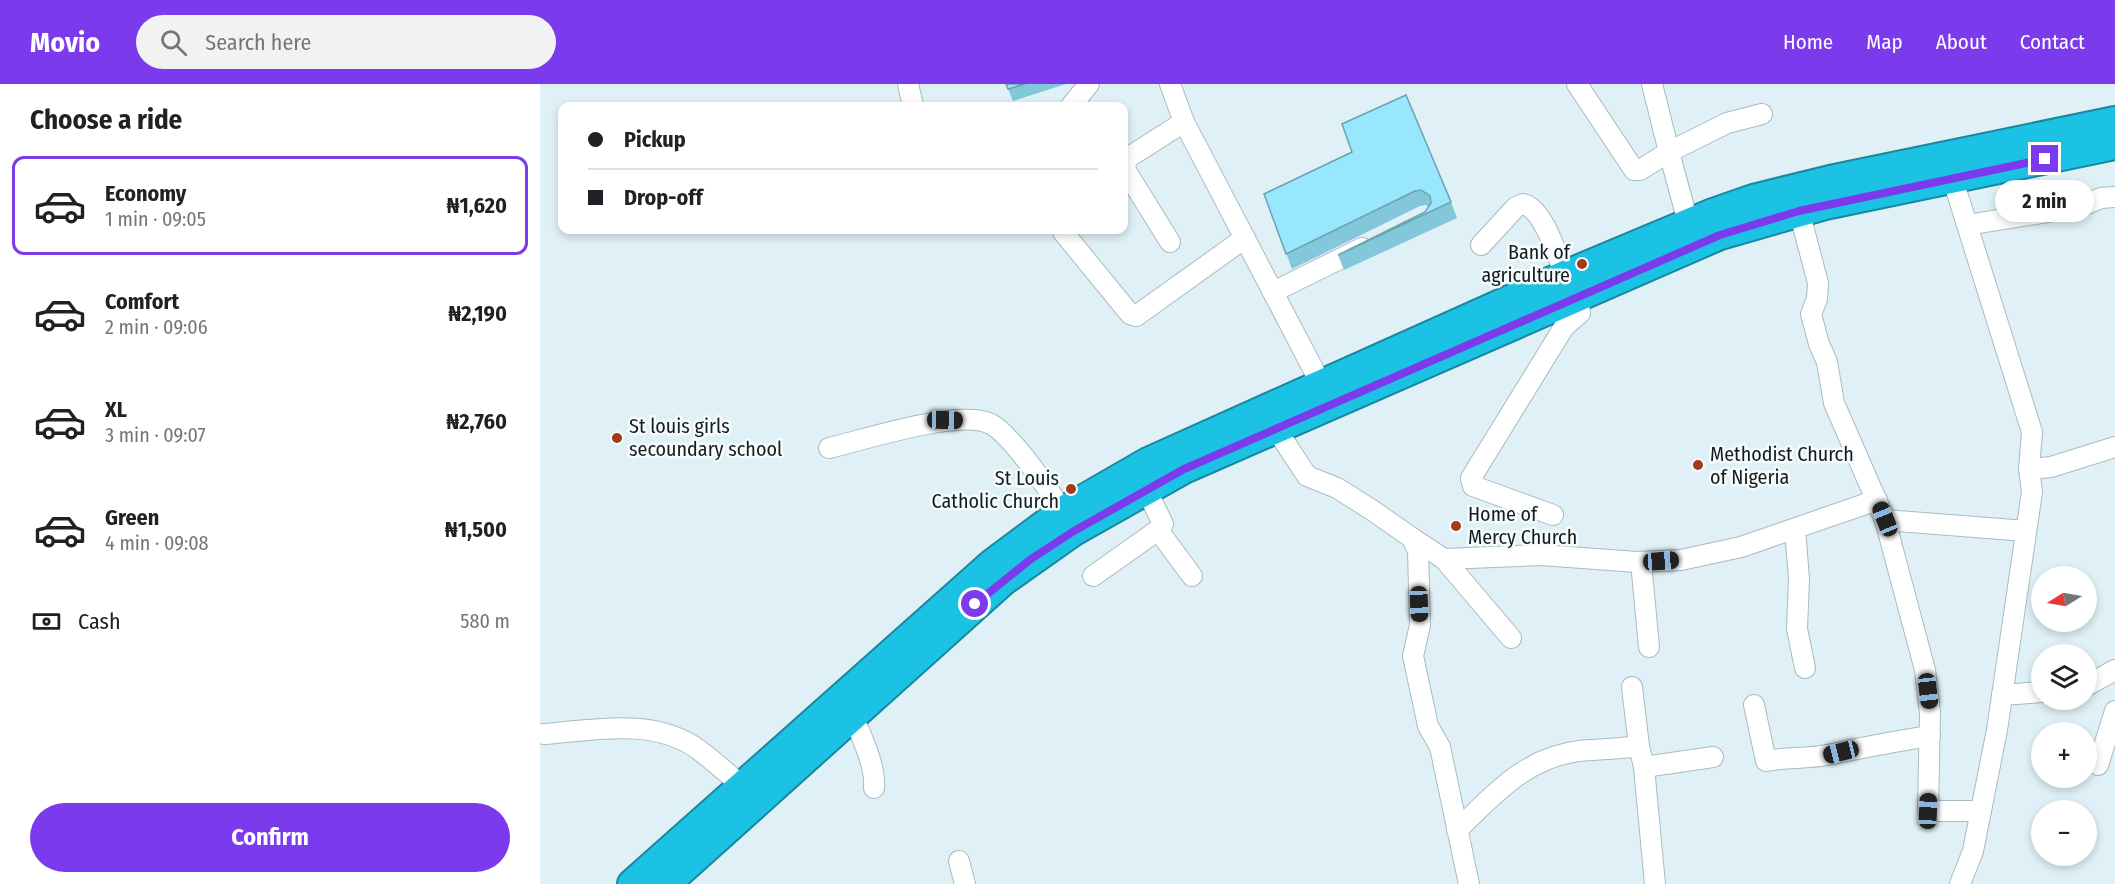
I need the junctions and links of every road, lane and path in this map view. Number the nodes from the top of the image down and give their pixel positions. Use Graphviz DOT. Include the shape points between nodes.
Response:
graph roads {
  1 [pos="908,84"];
  2 [pos="1089,84"];
  3 [pos="1170,84"];
  4 [pos="1577,84"];
  5 [pos="1652,84"];
  6 [pos="912,102"];
  7 [pos="1074,102"];
  8 [pos="1762,114"];
  9 [pos="2115,121"];
  10 [pos="1184,122"];
  11 [pos="2115,145"];
  12 [pos="1669,152"];
  13 [pos="1128,158"];
  14 [pos="1128,174"];
  15 [pos="1952,177"];
  16 [pos="2115,197"];
  17 [pos="1799,211"];
  18 [pos="1707,224"];
  19 [pos="1967,225"];
  20 [pos="1065,234"];
  21 [pos="1245,238"];
  22 [pos="1376,241"];
  23 [pos="1170,242"];
  24 [pos="1481,244"];
  25 [pos="1573,290"];
  26 [pos="1273,292"];
  27 [pos="1321,384"];
  28 [pos="1276,429"];
  29 [pos="2115,447"];
  30 [pos="829,448"];
  31 [pos="2029,469"];
  32 [pos="1146,489"];
  33 [pos="1877,500"];
  34 [pos="1553,515"];
  35 [pos="1885,519"];
  36 [pos="1068,521"];
  37 [pos="1795,529"];
  38 [pos="1158,530"];
  39 [pos="2026,531"];
  40 [pos="1412,538"];
  41 [pos="1444,559"];
  42 [pos="1641,562"];
  43 [pos="1093,576"];
  44 [pos="1191,576"];
  45 [pos="1511,638"];
  46 [pos="1649,647"];
  47 [pos="1805,668"];
  48 [pos="2115,670"];
  49 [pos="2097,680"];
  50 [pos="1632,687"];
  51 [pos="2031,693"];
  52 [pos="2002,695"];
  53 [pos="1754,705"];
  54 [pos="2115,711"];
  55 [pos="852,716"];
  56 [pos="544,734"];
  57 [pos="1930,736"];
  58 [pos="1639,746"];
  59 [pos="1713,758"];
  60 [pos="2098,765"];
  61 [pos="1644,767"];
  62 [pos="742,786"];
  63 [pos="874,788"];
  64 [pos="1981,811"];
  65 [pos="1457,830"];
  66 [pos="959,861"];
  67 [pos="632,884"];
  68 [pos="666,884"];
  69 [pos="965,884"];
  70 [pos="1470,884"];
  71 [pos="1655,884"];
  72 [pos="1960,884"];
  1 -- 6 [label="street"];
  2 -- 7 [label="street"];
  3 -- 10 [label="street"];
  4 -- 12 [label="street" via="1634,170"];
  5 -- 12 [label="street"];
  8 -- 12 [label="street" via="1727,123"];
  9 -- 18 [label="highway" via="1753,199"];
  10 -- 13 [label="street"];
  10 -- 21 [label="street"];
  11 -- 15 [label="highway"];
  12 -- 18 [label="street"];
  14 -- 23 [label="street"];
  15 -- 17 [label="highway"];
  15 -- 19 [label="street"];
  16 -- 19 [label="street" via="2100,198 2079,207"];
  17 -- 18 [label="highway"];
  17 -- 33 [label="street" via="1818,283 1811,314 1827,362 1834,403"];
  18 -- 25 [label="highway"];
  19 -- 31 [label="street" via="2032,432"];
  20 -- 21 [label="street" via="1130,314 1136,316"];
  21 -- 26 [label="street"];
  22 -- 26 [label="street"];
  24 -- 25 [label="street" via="1516,207 1532,206"];
  25 -- 27 [label="highway"];
  25 -- 28 [label="highway"];
  25 -- 34 [label="street" via="1580,313 1564,327 1471,478 1473,486"];
  26 -- 27 [label="street"];
  27 -- 36 [label="highway" via="1148,462"];
  28 -- 32 [label="highway"];
  28 -- 40 [label="street" via="1307,476 1337,488"];
  29 -- 31 [label="street" via="2051,467"];
  30 -- 36 [label="street" via="945,420 989,423 1006,435"];
  31 -- 39 [label="street" via="2032,492"];
  32 -- 36 [label="highway"];
  32 -- 38 [label="street" via="1163,524"];
  33 -- 35 [label="street"];
  33 -- 37 [label="street"];
  35 -- 39 [label="street"];
  35 -- 57 [label="street" via="1925,670"];
  36 -- 55 [label="highway"];
  36 -- 62 [label="highway" via="1027,536 957,593"];
  37 -- 42 [label="street" via="1741,547 1681,560"];
  37 -- 47 [label="street" via="1797,629"];
  38 -- 43 [label="street"];
  38 -- 44 [label="street"];
  39 -- 52 [label="street"];
  40 -- 41 [label="street"];
  40 -- 65 [label="street" via="1418,550 1420,625 1413,656 1428,726 1442,758"];
  41 -- 42 [label="street" via="1540,555"];
  41 -- 45 [label="street"];
  42 -- 46 [label="street"];
  48 -- 49 [label="street"];
  50 -- 58 [label="street"];
  51 -- 52 [label="street"];
  52 -- 64 [label="street"];
  53 -- 57 [label="street" via="1766,762 1825,756"];
  54 -- 60 [label="street"];
  55 -- 63 [label="street" via="864,738 868,763 875,774"];
  55 -- 68 [label="highway"];
  56 -- 62 [label="street" via="634,727 660,733 698,749"];
  57 -- 64 [label="street" via="1928,811"];
  58 -- 61 [label="street"];
  58 -- 65 [label="street" via="1577,751 1531,766 1509,779"];
  59 -- 61 [label="street"];
  61 -- 71 [label="street"];
  62 -- 67 [label="highway"];
  64 -- 72 [label="street" via="1973,851"];
  65 -- 70 [label="street"];
  66 -- 69 [label="street"];
}
